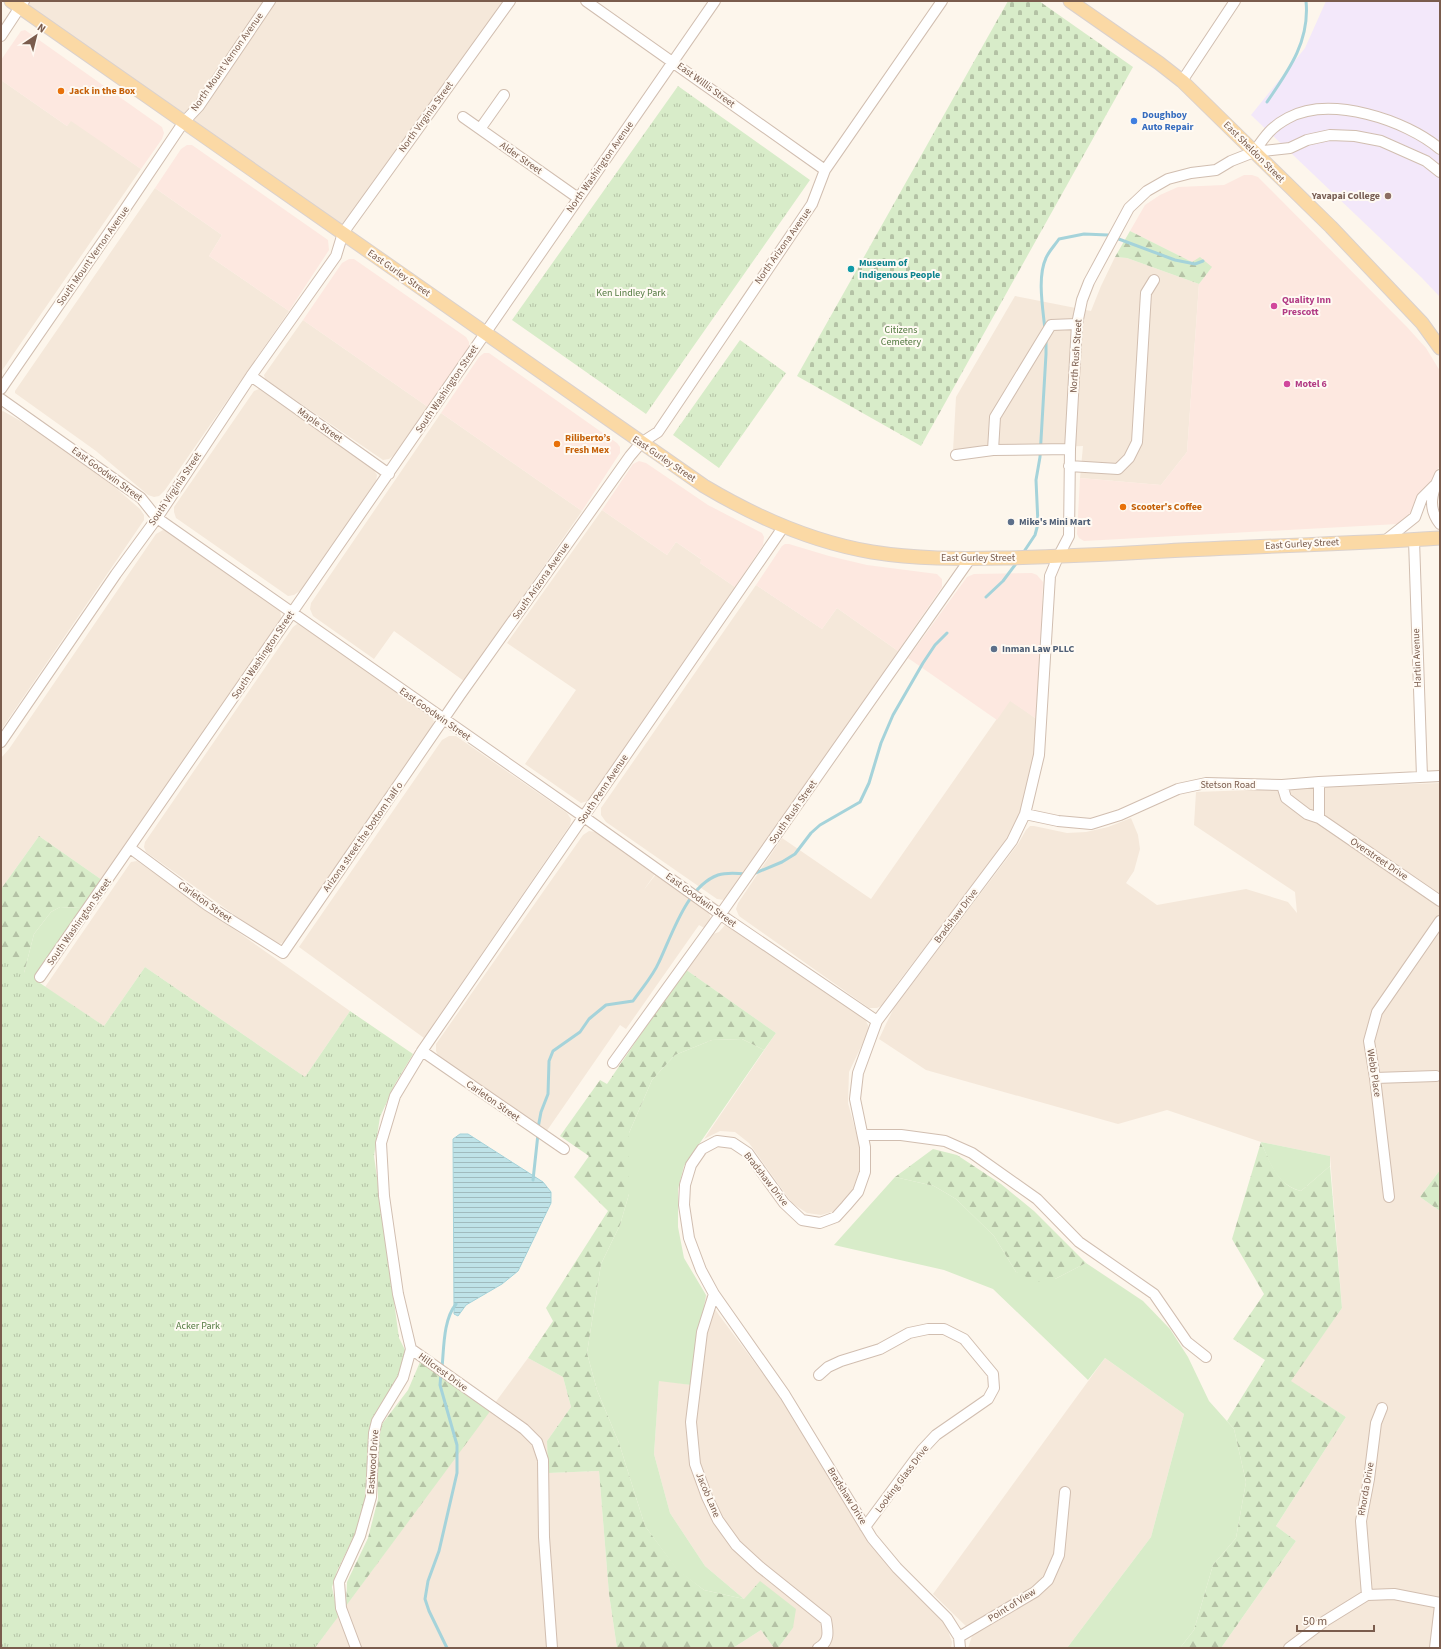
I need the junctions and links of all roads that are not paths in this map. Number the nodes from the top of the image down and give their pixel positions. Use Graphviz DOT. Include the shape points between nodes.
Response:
graph roads {
  1 [pos="270,1"];
  2 [pos="510,1"];
  3 [pos="586,1"];
  4 [pos="715,1"];
  5 [pos="942,1"];
  6 [pos="1070,1"];
  7 [pos="1235,1"];
  8 [pos="18,3"];
  9 [pos="1,36"];
  10 [pos="673,61"];
  11 [pos="1182,81"];
  12 [pos="504,95"];
  13 [pos="463,117"];
  14 [pos="183,123"];
  15 [pos="480,129"];
  16 [pos="1440,148"];
  17 [pos="1254,152"];
  18 [pos="825,170"];
  19 [pos="1440,172"];
  20 [pos="578,198"];
  21 [pos="343,233"];
  22 [pos="1154,280"];
  23 [pos="1422,323"];
  24 [pos="1077,324"];
  25 [pos="485,333"];
  26 [pos="1440,335"];
  27 [pos="1440,348"];
  28 [pos="251,376"];
  29 [pos="1,388"];
  30 [pos="1,398"];
  31 [pos="641,444"];
  32 [pos="1070,449"];
  33 [pos="993,450"];
  34 [pos="956,455"];
  35 [pos="1069,466"];
  36 [pos="389,474"];
  37 [pos="1440,475"];
  38 [pos="1435,485"];
  39 [pos="157,518"];
  40 [pos="1440,524"];
  41 [pos="784,526"];
  42 [pos="1440,538"];
  43 [pos="1386,540"];
  44 [pos="1414,540"];
  45 [pos="1058,557"];
  46 [pos="970,559"];
  47 [pos="292,612"];
  48 [pos="444,720"];
  49 [pos="1,742"];
  50 [pos="1440,776"];
  51 [pos="1422,777"];
  52 [pos="1319,782"];
  53 [pos="1282,785"];
  54 [pos="1025,814"];
  55 [pos="584,817"];
  56 [pos="1319,818"];
  57 [pos="130,848"];
  58 [pos="1440,901"];
  59 [pos="720,914"];
  60 [pos="1440,921"];
  61 [pos="283,953"];
  62 [pos="40,977"];
  63 [pos="877,1021"];
  64 [pos="422,1052"];
  65 [pos="613,1063"];
  66 [pos="1436,1076"];
  67 [pos="1375,1078"];
  68 [pos="863,1135"];
  69 [pos="564,1150"];
  70 [pos="1389,1197"];
  71 [pos="714,1294"];
  72 [pos="411,1349"];
  73 [pos="1206,1357"];
  74 [pos="820,1375"];
  75 [pos="1382,1408"];
  76 [pos="1065,1492"];
  77 [pos="865,1527"];
  78 [pos="1367,1595"];
  79 [pos="1440,1604"];
  80 [pos="959,1636"];
  81 [pos="356,1648"];
  82 [pos="552,1648"];
  83 [pos="818,1648"];
  84 [pos="960,1648"];
  85 [pos="1289,1648"];
  86 [pos="1435,1648"];
  1 -- 14 [label="street, North Mount Vernon Avenue" via="199,106"];
  2 -- 21 [label="street, North Virginia Street"];
  3 -- 10 [label="street, East Willis Street"];
  4 -- 10 [label="street, North Washington Avenue"];
  5 -- 18 [label="street, North Arizona Avenue"];
  6 -- 11 [label="main road, East Sheldon Street"];
  7 -- 11 [label="street"];
  8 -- 9 [label="street"];
  8 -- 14 [label="main road, East Gurley Street"];
  10 -- 18 [label="street, East Willis Street"];
  10 -- 20 [label="street, North Washington Avenue"];
  11 -- 17 [label="main road, East Sheldon Street"];
  12 -- 15 [label="street"];
  13 -- 15 [label="street, Alder Street"];
  14 -- 21 [label="main road, East Gurley Street"];
  14 -- 29 [label="street, South Mount Vernon Avenue"];
  15 -- 20 [label="street, Alder Street"];
  16 -- 17 [label="street" via="1382,118 1329,109 1306,111 1289,117 1269,131"];
  17 -- 19 [label="street, North Rush Street" via="1290,148 1307,140 1330,135 1355,136 1382,141 1426,161"];
  17 -- 23 [label="main road, East Sheldon Street"];
  17 -- 24 [label="street, North Rush Street" via="1216,170 1168,179 1147,191 1129,208 1089,282"];
  18 -- 31 [label="street, North Arizona Avenue" via="812,204 658,432"];
  20 -- 25 [label="street, North Washington Avenue"];
  21 -- 25 [label="main road, East Gurley Street"];
  21 -- 28 [label="street, South Virginia Street" via="336,256"];
  22 -- 35 [label="street" via="1146,293 1136,442 1130,458 1118,469"];
  23 -- 26 [label="main road, East Sheldon Street"];
  23 -- 27 [label="main road, East Sheldon Street"];
  24 -- 32 [label="street, North Rush Street"];
  24 -- 33 [label="street" via="1051,325 995,418"];
  25 -- 31 [label="main road, East Gurley Street"];
  25 -- 36 [label="street, South Washington Street"];
  28 -- 36 [label="street, Maple Street"];
  28 -- 39 [label="street, South Virginia Street"];
  30 -- 39 [label="street, East Goodwin Street" via="141,498"];
  31 -- 41 [label="main road, East Gurley Street" via="719,495"];
  31 -- 48 [label="street, South Arizona Avenue"];
  32 -- 33 [label="street"];
  32 -- 35 [label="street, North Rush Street"];
  33 -- 34 [label="street"];
  35 -- 45 [label="street, North Rush Street" via="1069,536"];
  36 -- 47 [label="street, South Washington Street"];
  37 -- 38 [label="street"];
  38 -- 40 [label="street" via="1431,502 1434,517"];
  38 -- 43 [label="street" via="1422,498 1415,517"];
  39 -- 47 [label="street, East Goodwin Street"];
  39 -- 49 [label="street, South Virginia Street"];
  41 -- 46 [label="main road, East Gurley Street" via="827,541 870,551 915,557"];
  41 -- 55 [label="street, South Penn Avenue"];
  42 -- 44 [label="main road, East Gurley Street"];
  43 -- 44 [label="main road, East Gurley Street"];
  43 -- 45 [label="main road, East Gurley Street"];
  44 -- 51 [label="street, Hartin Avenue"];
  45 -- 46 [label="main road, East Gurley Street"];
  45 -- 54 [label="street, Bradshaw Drive" via="1050,576 1039,755"];
  46 -- 59 [label="street, South Rush Street"];
  47 -- 48 [label="street, East Goodwin Street"];
  47 -- 57 [label="street, South Washington Street"];
  48 -- 55 [label="street, East Goodwin Street"];
  48 -- 61 [label="street, Arizona street the bottom half o"];
  50 -- 51 [label="street, Stetson Road"];
  51 -- 52 [label="street, Stetson Road"];
  52 -- 53 [label="street, Stetson Road"];
  52 -- 56 [label="street"];
  53 -- 54 [label="street, Stetson Road" via="1206,783 1178,789 1120,815 1091,824"];
  53 -- 56 [label="street, Overstreet Drive" via="1286,798 1308,814"];
  54 -- 63 [label="street, Bradshaw Drive" via="1012,841"];
  55 -- 59 [label="street, East Goodwin Street"];
  55 -- 64 [label="street, South Penn Avenue"];
  56 -- 58 [label="street, Overstreet Drive"];
  57 -- 61 [label="street, Carleton Street" via="208,905"];
  57 -- 62 [label="street, South Washington Street"];
  59 -- 63 [label="street, East Goodwin Street"];
  59 -- 65 [label="street, South Rush Street"];
  60 -- 67 [label="street, Webb Place" via="1377,1012 1369,1041"];
  63 -- 68 [label="street, Bradshaw Drive" via="858,1073 855,1099"];
  64 -- 69 [label="street, Carleton Street"];
  64 -- 72 [label="street, Hillcrest Drive" via="394,1096 381,1143 384,1196 398,1294"];
  66 -- 67 [label="street"];
  67 -- 70 [label="street, Webb Place"];
  68 -- 71 [label="street, Bradshaw Drive" via="865,1172 858,1192 836,1217 820,1223 802,1220 784,1203 748,1153 733,1143 717,1141 702,1149 691,1165 685,1185 684,1205 690,1238 700,1270"];
  68 -- 73 [label="street" via="902,1135 945,1141 972,1153 1037,1199 1079,1242 1154,1294 1187,1342"];
  71 -- 77 [label="street, Bradshaw Drive" via="785,1395"];
  71 -- 83 [label="street, Jacob Lane" via="702,1332 691,1422 695,1464 718,1520 736,1545 760,1568 826,1620 829,1633 824,1645"];
  72 -- 81 [label="street, Eastwood Drive" via="403,1378 377,1420 371,1497 360,1536 339,1582 341,1608"];
  72 -- 82 [label="street, Hillcrest Drive" via="524,1429 537,1442 543,1460 544,1537"];
  74 -- 77 [label="street, Looking Glass Drive" via="828,1367 841,1361 880,1349 910,1334 928,1329 944,1329 964,1339 993,1374 994,1388 988,1399 936,1435"];
  75 -- 78 [label="street, Rhorda Drive" via="1376,1423 1361,1521"];
  76 -- 80 [label="street, Point of View" via="1059,1556 1048,1580 1035,1592"];
  77 -- 80 [label="street, Bradshaw Drive" via="897,1568 947,1618"];
  78 -- 79 [label="street" via="1394,1594"];
  78 -- 85 [label="street" via="1324,1621"];
  79 -- 86 [label="street"];
  80 -- 84 [label="street, Bradshaw Drive"];
}
